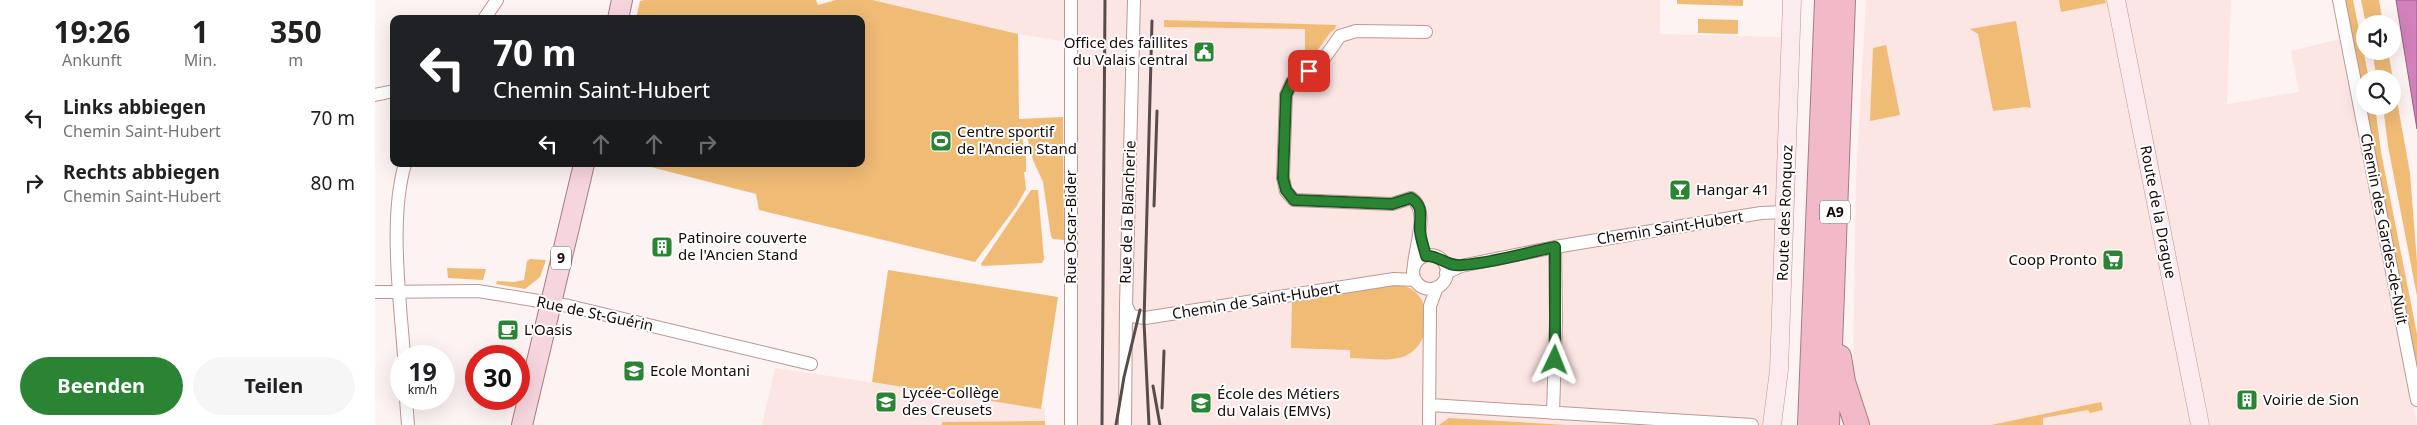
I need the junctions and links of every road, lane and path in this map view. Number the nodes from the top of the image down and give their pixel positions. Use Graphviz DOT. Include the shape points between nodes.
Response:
graph roads {
  1 [pos="497,0"];
  2 [pos="622,0"];
  3 [pos="1071,0"];
  4 [pos="1134,0"];
  5 [pos="1792,0"];
  6 [pos="1827,0"];
  7 [pos="1843,0"];
  8 [pos="2116,0"];
  9 [pos="2339,0"];
  10 [pos="487,15"];
  11 [pos="619,15"];
  12 [pos="1426,32"];
  13 [pos="390,92"];
  14 [pos="375,95"];
  15 [pos="404,167"];
  16 [pos="583,167"];
  17 [pos="1785,212"];
  18 [pos="1420,230"];
  19 [pos="1555,247"];
  20 [pos="1426,256"];
  21 [pos="1816,266"];
  22 [pos="1445,268"];
  23 [pos="1416,276"];
  24 [pos="1437,287"];
  25 [pos="1832,290"];
  26 [pos="400,291"];
  27 [pos="375,292"];
  28 [pos="550,303"];
  29 [pos="1125,305"];
  30 [pos="1430,306"];
  31 [pos="403,345"];
  32 [pos="811,364"];
  33 [pos="2417,400"];
  34 [pos="1430,405"];
  35 [pos="407,410"];
  36 [pos="1553,413"];
  37 [pos="408,425"];
  38 [pos="522,425"];
  39 [pos="1071,425"];
  40 [pos="1125,425"];
  41 [pos="1429,425"];
  42 [pos="1752,425"];
  43 [pos="1771,425"];
  44 [pos="1795,425"];
  45 [pos="1811,425"];
  46 [pos="1827,425"];
  47 [pos="1857,425"];
  48 [pos="2199,425"];
  1 -- 10 [label="street"];
  2 -- 11 [label="main road"];
  3 -- 39 [label="street, Rue Oscar-Bider"];
  4 -- 29 [label="street, Rue de la Blancherie"];
  5 -- 17 [label="street, Route des Ronquoz"];
  6 -- 21 [label="highway, A9"];
  7 -- 25 [label="highway, A9"];
  8 -- 48 [label="street, Route de la Drague"];
  9 -- 33 [label="street, Chemin des Gardes-de-Nuit"];
  12 -- 18 [label="street" via="1356,31 1340,36 1323,60 1292,82 1286,95 1283,178 1286,190 1294,200 1392,204 1411,198 1421,210"];
  13 -- 14 [label="street"];
  15 -- 26 [label="street" via="399,194"];
  16 -- 28 [label="main road, 9"];
  17 -- 19 [label="street, Chemin Saint-Hubert" via="1761,213"];
  17 -- 43 [label="street, Route des Ronquoz" via="1779,370"];
  18 -- 20 [label="street"];
  18 -- 23 [label="street" via="1415,248"];
  19 -- 22 [label="street, Chemin Saint-Hubert"];
  19 -- 36 [label="street"];
  20 -- 22 [label="street" via="1437,257"];
  20 -- 23 [label="street"];
  21 -- 44 [label="highway"];
  21 -- 45 [label="highway, A9"];
  22 -- 24 [label="street" via="1444,280"];
  23 -- 24 [label="street"];
  23 -- 29 [label="street, Chemin de Saint-Hubert" via="1145,318 1131,316"];
  23 -- 30 [label="street"];
  24 -- 30 [label="street"];
  25 -- 46 [label="highway, A9"];
  25 -- 47 [label="highway" via="1841,369"];
  26 -- 27 [label="street, Rue de St-Guérin"];
  26 -- 28 [label="street, Rue de St-Guérin" via="477,291"];
  26 -- 31 [label="street"];
  28 -- 32 [label="street, Rue de St-Guérin"];
  28 -- 38 [label="main road, 9"];
  29 -- 40 [label="street, Rue de la Blancherie"];
  30 -- 34 [label="street"];
  34 -- 36 [label="street"];
  34 -- 41 [label="street"];
  35 -- 37 [label="street"];
  36 -- 42 [label="street"];
}
